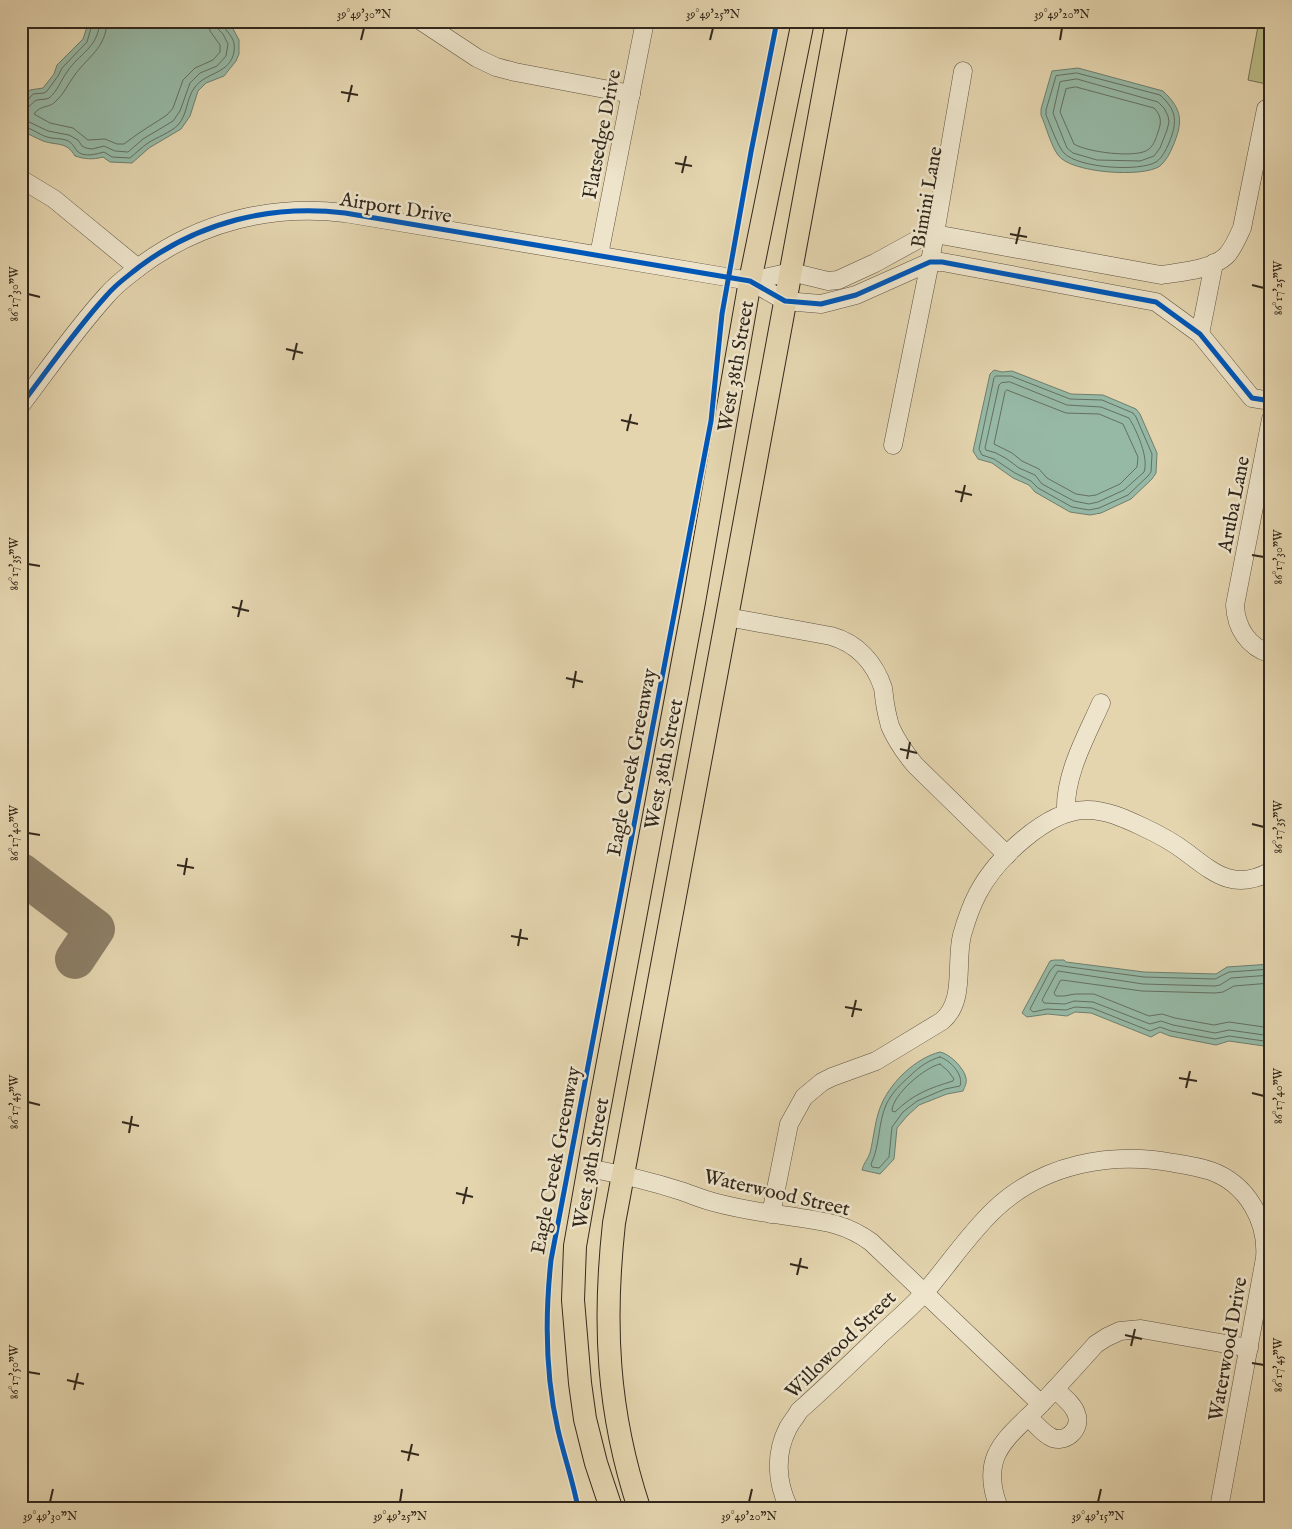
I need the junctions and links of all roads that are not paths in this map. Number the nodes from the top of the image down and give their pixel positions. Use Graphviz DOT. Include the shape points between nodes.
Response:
graph roads {
  1 [pos="421,21"];
  2 [pos="645,21"];
  3 [pos="803,21"];
  4 [pos="837,21"];
  5 [pos="963,71"];
  6 [pos="631,94"];
  7 [pos="1266,109"];
  8 [pos="21,179"];
  9 [pos="935,234"];
  10 [pos="599,256"];
  11 [pos="930,262"];
  12 [pos="1214,263"];
  13 [pos="138,268"];
  14 [pos="791,272"];
  15 [pos="1161,275"];
  16 [pos="750,281"];
  17 [pos="785,301"];
  18 [pos="1156,302"];
  19 [pos="1200,334"];
  20 [pos="1271,401"];
  21 [pos="21,405"];
  22 [pos="1271,419"];
  23 [pos="893,445"];
  24 [pos="727,617"];
  25 [pos="1271,654"];
  26 [pos="1101,703"];
  27 [pos="1066,813"];
  28 [pos="1007,855"];
  29 [pos="1271,871"];
  30 [pos="588,1168"];
  31 [pos="622,1174"];
  32 [pos="1250,1200"];
  33 [pos="771,1214"];
  34 [pos="925,1293"];
  35 [pos="1249,1348"];
  36 [pos="1055,1389"];
  37 [pos="1042,1404"];
  38 [pos="1028,1417"];
  39 [pos="585,1419"];
  40 [pos="593,1508"];
  41 [pos="611,1508"];
  42 [pos="639,1508"];
  43 [pos="789,1508"];
  44 [pos="999,1508"];
  45 [pos="1219,1508"];
  1 -- 6 [label="street" via="477,58 496,66"];
  2 -- 6 [label="street, Flatsedge Drive"];
  3 -- 16 [label="main road, West 38th Street"];
  4 -- 14 [label="main road, West 38th Street"];
  5 -- 9 [label="street, Bimini Lane"];
  6 -- 10 [label="street, Flatsedge Drive"];
  7 -- 12 [label="street" via="1242,228 1229,252"];
  8 -- 13 [label="street" via="54,199"];
  9 -- 11 [label="street, Bimini Lane"];
  9 -- 14 [label="street" via="838,280 828,281"];
  9 -- 15 [label="street"];
  10 -- 13 [label="street, Airport Drive" via="321,210 244,217 204,230 166,248"];
  10 -- 16 [label="street, Airport Drive"];
  11 -- 17 [label="street" via="856,295 821,304"];
  11 -- 18 [label="street"];
  11 -- 23 [label="street, Bimini Lane"];
  12 -- 15 [label="street"];
  12 -- 19 [label="street"];
  13 -- 21 [label="street, Airport Drive" via="97,306"];
  14 -- 16 [label="street"];
  14 -- 17 [label="main road, West 38th Street"];
  15 -- 18 [label="street"];
  16 -- 17 [label="street"];
  16 -- 30 [label="main road, West 38th Street" via="694,602"];
  17 -- 24 [label="main road, West 38th Street"];
  18 -- 19 [label="street"];
  19 -- 20 [label="street" via="1252,398"];
  22 -- 25 [label="street, Aruba Lane" via="1234,605 1243,634 1254,646"];
  24 -- 28 [label="street" via="831,636 857,649 870,661 881,681 891,727 906,754"];
  24 -- 31 [label="main road, West 38th Street"];
  26 -- 27 [label="street" via="1071,774 1065,800"];
  27 -- 28 [label="street" via="1038,829"];
  27 -- 29 [label="street" via="1097,811 1135,824 1169,841 1222,876 1253,878"];
  28 -- 33 [label="street" via="972,905 960,944 958,992 949,1014 876,1061 822,1082 804,1098 789,1124"];
  30 -- 31 [label="street, Waterwood Street"];
  30 -- 39 [label="main road, West 38th Street" via="575,1246 572,1300"];
  31 -- 33 [label="street, Waterwood Street" via="718,1204"];
  31 -- 42 [label="main road, West 38th Street" via="608,1283 608,1333 622,1451"];
  32 -- 34 [label="street, Willowood Street" via="1226,1178 1196,1166 1132,1158 1104,1159 1071,1166 1034,1182 994,1209"];
  32 -- 35 [label="street, Waterwood Drive" via="1260,1218 1266,1251"];
  33 -- 34 [label="street, Waterwood Street" via="828,1222 854,1231"];
  34 -- 37 [label="street, Waterwood Street"];
  34 -- 43 [label="street, Willowood Street" via="799,1411 787,1429 778,1470"];
  35 -- 36 [label="street" via="1147,1330 1120,1331 1096,1344"];
  35 -- 45 [label="street, Waterwood Drive"];
  36 -- 37 [label="street"];
  36 -- 38 [label="street" via="1076,1414 1077,1426 1071,1434 1062,1439 1052,1438"];
  37 -- 38 [label="street"];
  38 -- 44 [label="street" via="1007,1437 998,1451 992,1477"];
  39 -- 40 [label="main road"];
  39 -- 41 [label="main road, West 38th Street"];
}
